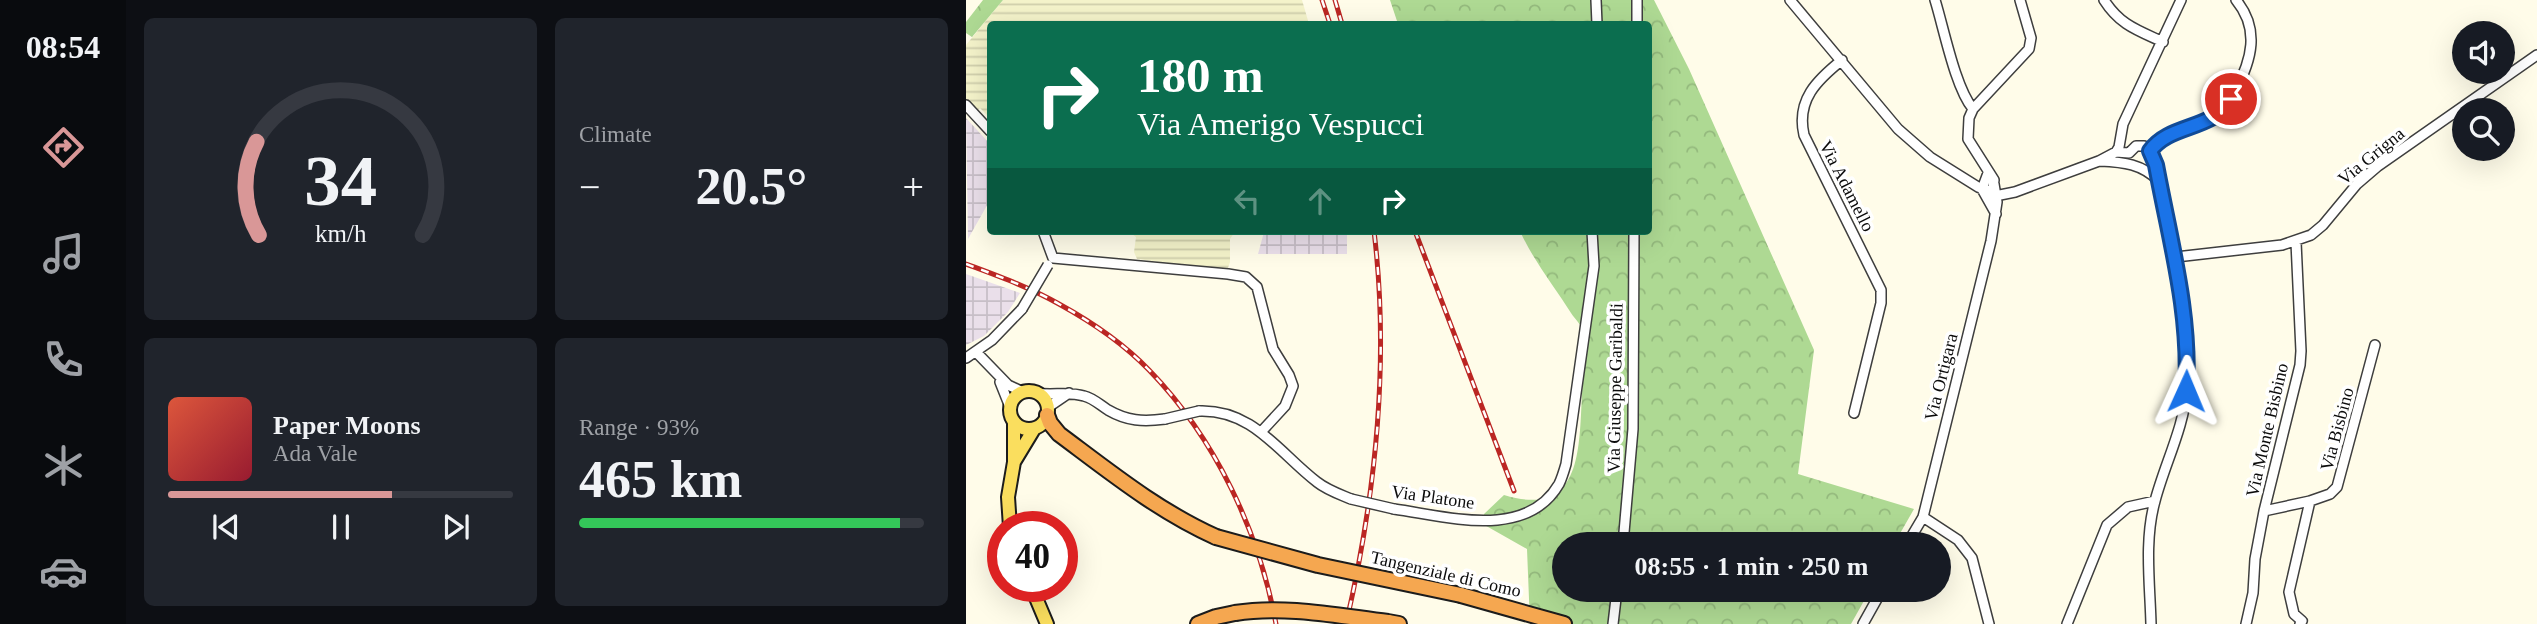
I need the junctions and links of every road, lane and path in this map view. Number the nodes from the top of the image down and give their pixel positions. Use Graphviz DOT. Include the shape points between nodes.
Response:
graph roads {
  1 [pos="1596,0"];
  2 [pos="1637,0"];
  3 [pos="1790,0"];
  4 [pos="1935,0"];
  5 [pos="2020,0"];
  6 [pos="2104,0"];
  7 [pos="2181,0"];
  8 [pos="2236,0"];
  9 [pos="1597,21"];
  10 [pos="1637,21"];
  11 [pos="2163,43"];
  12 [pos="2537,55"];
  13 [pos="1842,60"];
  14 [pos="966,104"];
  15 [pos="1973,109"];
  16 [pos="987,128"];
  17 [pos="2118,148"];
  18 [pos="2129,151"];
  19 [pos="2151,153"];
  20 [pos="2099,161"];
  21 [pos="2130,163"];
  22 [pos="2143,168"];
  23 [pos="2159,181"];
  24 [pos="1991,190"];
  25 [pos="1996,214"];
  26 [pos="1044,235"];
  27 [pos="1592,235"];
  28 [pos="1634,235"];
  29 [pos="2296,242"];
  30 [pos="2176,257"];
  31 [pos="1050,261"];
  32 [pos="2375,345"];
  33 [pos="976,353"];
  34 [pos="966,358"];
  35 [pos="996,374"];
  36 [pos="1070,392"];
  37 [pos="1030,393"];
  38 [pos="1010,407"];
  39 [pos="1047,412"];
  40 [pos="1854,413"];
  41 [pos="1014,422"];
  42 [pos="1034,429"];
  43 [pos="1261,432"];
  44 [pos="1014,462"];
  45 [pos="2155,501"];
  46 [pos="2310,501"];
  47 [pos="1009,511"];
  48 [pos="2264,511"];
  49 [pos="1923,517"];
  50 [pos="1624,532"];
  51 [pos="1914,532"];
  52 [pos="1038,602"];
  53 [pos="1616,602"];
  54 [pos="1875,602"];
  55 [pos="1394,623"];
  56 [pos="1047,624"];
  57 [pos="1198,624"];
  58 [pos="1564,624"];
  59 [pos="1613,624"];
  60 [pos="1863,624"];
  61 [pos="1989,624"];
  62 [pos="2067,624"];
  63 [pos="2151,624"];
  64 [pos="2246,624"];
  65 [pos="2300,624"];
  1 -- 9 [label="street"];
  2 -- 10 [label="street"];
  3 -- 13 [label="street"];
  4 -- 15 [label="street" via="1959,82"];
  5 -- 15 [label="street" via="2031,38 2029,50"];
  6 -- 11 [label="street" via="2122,22"];
  7 -- 11 [label="street"];
  8 -- 19 [label="street" via="2250,24 2252,45 2245,74 2225,109 2212,119 2160,138"];
  11 -- 17 [label="street" via="2123,124"];
  12 -- 29 [label="street, Via Grigna" via="2378,166 2323,225"];
  13 -- 24 [label="street" via="1913,143 1949,170"];
  13 -- 40 [label="street, Via Adamello" via="1808,93 1801,119 1804,135 1881,290"];
  14 -- 16 [label="street"];
  15 -- 24 [label="street" via="1968,139 1988,173"];
  17 -- 18 [label="street"];
  17 -- 20 [label="street"];
  18 -- 19 [label="street" via="2140,145"];
  18 -- 21 [label="street"];
  19 -- 22 [label="street"];
  19 -- 23 [label="street"];
  20 -- 21 [label="street"];
  20 -- 24 [label="street" via="2015,192"];
  21 -- 22 [label="street"];
  22 -- 23 [label="street"];
  23 -- 30 [label="street"];
  24 -- 25 [label="street"];
  24 -- 25 [label="street, Via Ortigara"];
  25 -- 49 [label="street, Via Ortigara"];
  26 -- 31 [label="street"];
  27 -- 43 [label="street, Via Platone, bridge" via="1594,266 1566,464 1558,485 1537,508 1518,518 1472,520 1351,499 1318,483"];
  28 -- 50 [label="street, Via Giuseppe Garibaldi" via="1633,429"];
  29 -- 30 [label="street, Via Grigna"];
  29 -- 48 [label="street, Via Monte Bisbino" via="2300,365"];
  30 -- 45 [label="street" via="2187,333 2186,391"];
  31 -- 33 [label="street, bridge" via="1021,309"];
  31 -- 43 [label="street" via="1250,279 1257,287 1273,349 1293,386 1285,406"];
  32 -- 46 [label="street, Via Bisbino" via="2337,488"];
  33 -- 34 [label="street"];
  33 -- 35 [label="street"];
  35 -- 37 [label="street" via="1008,385"];
  35 -- 38 [label="street"];
  36 -- 37 [label="street, Via Platone"];
  36 -- 39 [label="street"];
  36 -- 43 [label="street, Via Platone, bridge" via="1087,396 1128,420 1146,422 1221,411"];
  37 -- 38 [label="main road" via="1014,398"];
  37 -- 39 [label="main road" via="1044,399"];
  38 -- 41 [label="main road"];
  39 -- 42 [label="main road"];
  39 -- 58 [label="highway, Tangenziale di Como, bridge" via="1059,434 1156,506 1216,537"];
  41 -- 42 [label="main road" via="1023,429"];
  41 -- 44 [label="main road"];
  42 -- 44 [label="main road"];
  44 -- 47 [label="main road"];
  45 -- 62 [label="street" via="2113,517 2102,533"];
  45 -- 63 [label="street" via="2149,554"];
  46 -- 48 [label="street, Via Bisbino"];
  46 -- 65 [label="street" via="2288,592"];
  48 -- 64 [label="street, Via Monte Bisbino"];
  49 -- 51 [label="street, Via Ortigara"];
  49 -- 61 [label="street" via="1958,540 1972,558"];
  52 -- 56 [label="main road"];
  53 -- 59 [label="street"];
  54 -- 60 [label="street"];
  55 -- 57 [label="highway, bridge" via="1258,610"];
}
